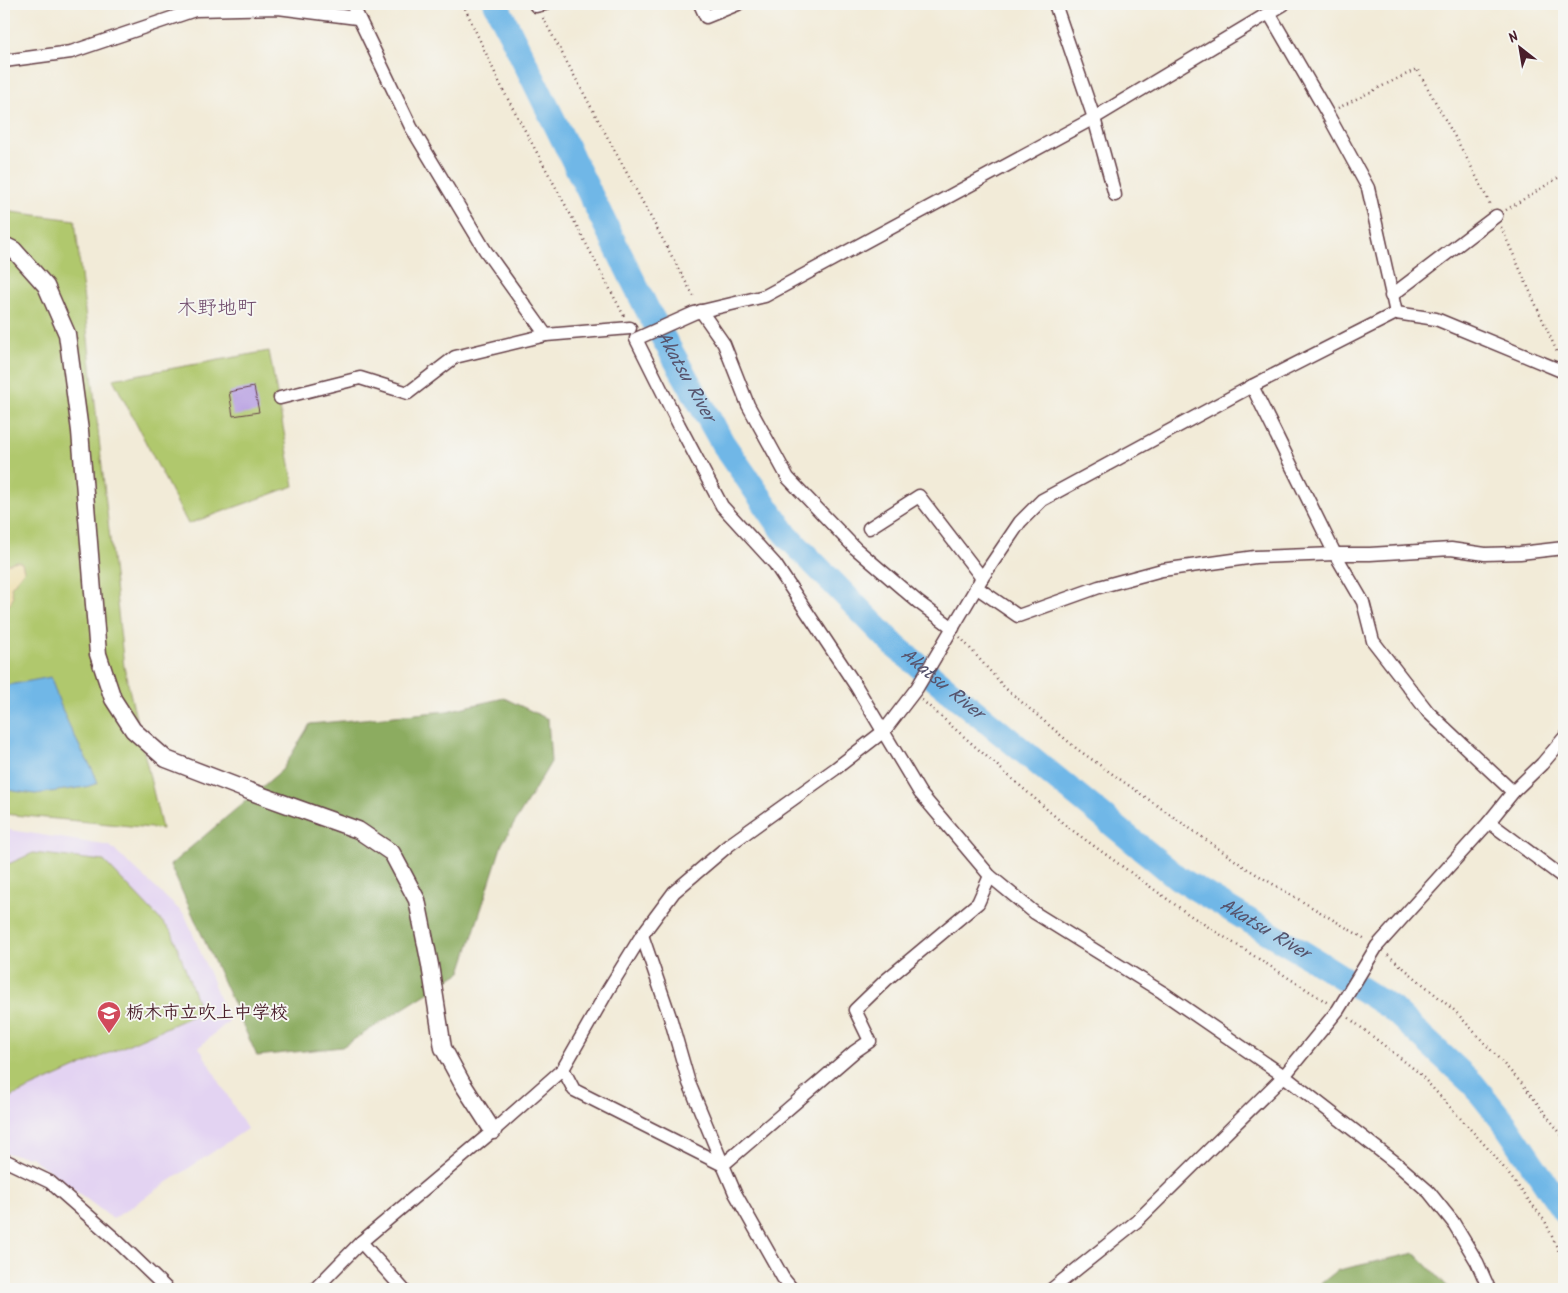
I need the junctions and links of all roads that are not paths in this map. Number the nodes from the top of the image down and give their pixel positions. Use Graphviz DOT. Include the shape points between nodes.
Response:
graph roads {
  1 [pos="352,4"];
  2 [pos="700,4"];
  3 [pos="738,4"];
  4 [pos="1055,4"];
  5 [pos="1284,4"];
  6 [pos="1269,13"];
  7 [pos="357,18"];
  8 [pos="4,61"];
  9 [pos="1094,118"];
  10 [pos="1115,195"];
  11 [pos="1496,216"];
  12 [pos="4,246"];
  13 [pos="1391,296"];
  14 [pos="698,312"];
  15 [pos="1396,313"];
  16 [pos="630,328"];
  17 [pos="546,335"];
  18 [pos="1558,370"];
  19 [pos="1252,386"];
  20 [pos="280,398"];
  21 [pos="870,528"];
  22 [pos="1564,548"];
  23 [pos="1335,554"];
  24 [pos="978,583"];
  25 [pos="950,634"];
  26 [pos="884,731"];
  27 [pos="1564,738"];
  28 [pos="1513,792"];
  29 [pos="1489,822"];
  30 [pos="990,876"];
  31 [pos="1564,878"];
  32 [pos="642,935"];
  33 [pos="563,1068"];
  34 [pos="1284,1076"];
  35 [pos="493,1132"];
  36 [pos="4,1160"];
  37 [pos="723,1165"];
  38 [pos="361,1242"];
  39 [pos="167,1289"];
  40 [pos="315,1289"];
  41 [pos="403,1289"];
  42 [pos="792,1289"];
  43 [pos="1052,1289"];
  44 [pos="1489,1289"];
  1 -- 7 [label="street"];
  2 -- 3 [label="street" via="706,16"];
  4 -- 9 [label="street"];
  5 -- 6 [label="street"];
  6 -- 9 [label="street"];
  6 -- 13 [label="street" via="1368,188"];
  7 -- 8 [label="street" via="278,8 195,10 71,52"];
  7 -- 17 [label="street" via="411,127 485,250"];
  9 -- 10 [label="street"];
  9 -- 14 [label="street" via="765,296"];
  11 -- 13 [label="street"];
  12 -- 35 [label="street" via="14,250 46,286 67,334 80,431 98,654 113,699 133,730 166,759 358,830 392,853 417,900 443,1048"];
  13 -- 15 [label="street"];
  14 -- 25 [label="street" via="724,344 748,405 788,478 855,548"];
  14 -- 26 [label="street" via="636,339 722,506 775,564"];
  15 -- 18 [label="street" via="1436,319"];
  15 -- 19 [label="street"];
  16 -- 17 [label="street"];
  17 -- 20 [label="street" via="455,357 408,393 360,378"];
  19 -- 23 [label="street"];
  19 -- 24 [label="street" via="1042,500 1020,522"];
  21 -- 24 [label="street" via="920,496"];
  22 -- 23 [label="street" via="1485,554 1450,549"];
  23 -- 24 [label="street" via="1255,557 1162,570 1099,587 1018,616"];
  23 -- 28 [label="street" via="1363,602 1373,641 1428,712"];
  24 -- 25 [label="street"];
  25 -- 26 [label="street" via="915,690"];
  26 -- 30 [label="street" via="920,793"];
  26 -- 32 [label="street" via="729,845 674,892"];
  27 -- 28 [label="street"];
  28 -- 29 [label="street"];
  29 -- 31 [label="street"];
  29 -- 34 [label="street" via="1376,948 1341,1006"];
  30 -- 34 [label="street" via="1035,913 1162,992"];
  30 -- 37 [label="street" via="978,903 854,1010 870,1041"];
  32 -- 33 [label="street"];
  32 -- 37 [label="street" via="689,1083"];
  33 -- 35 [label="street"];
  33 -- 37 [label="street" via="574,1090"];
  34 -- 43 [label="street" via="1137,1221"];
  34 -- 44 [label="street" via="1429,1192 1453,1222"];
  35 -- 38 [label="street"];
  36 -- 39 [label="street" via="50,1182"];
  37 -- 42 [label="street" via="735,1193"];
  38 -- 40 [label="street"];
  38 -- 41 [label="street"];
}
